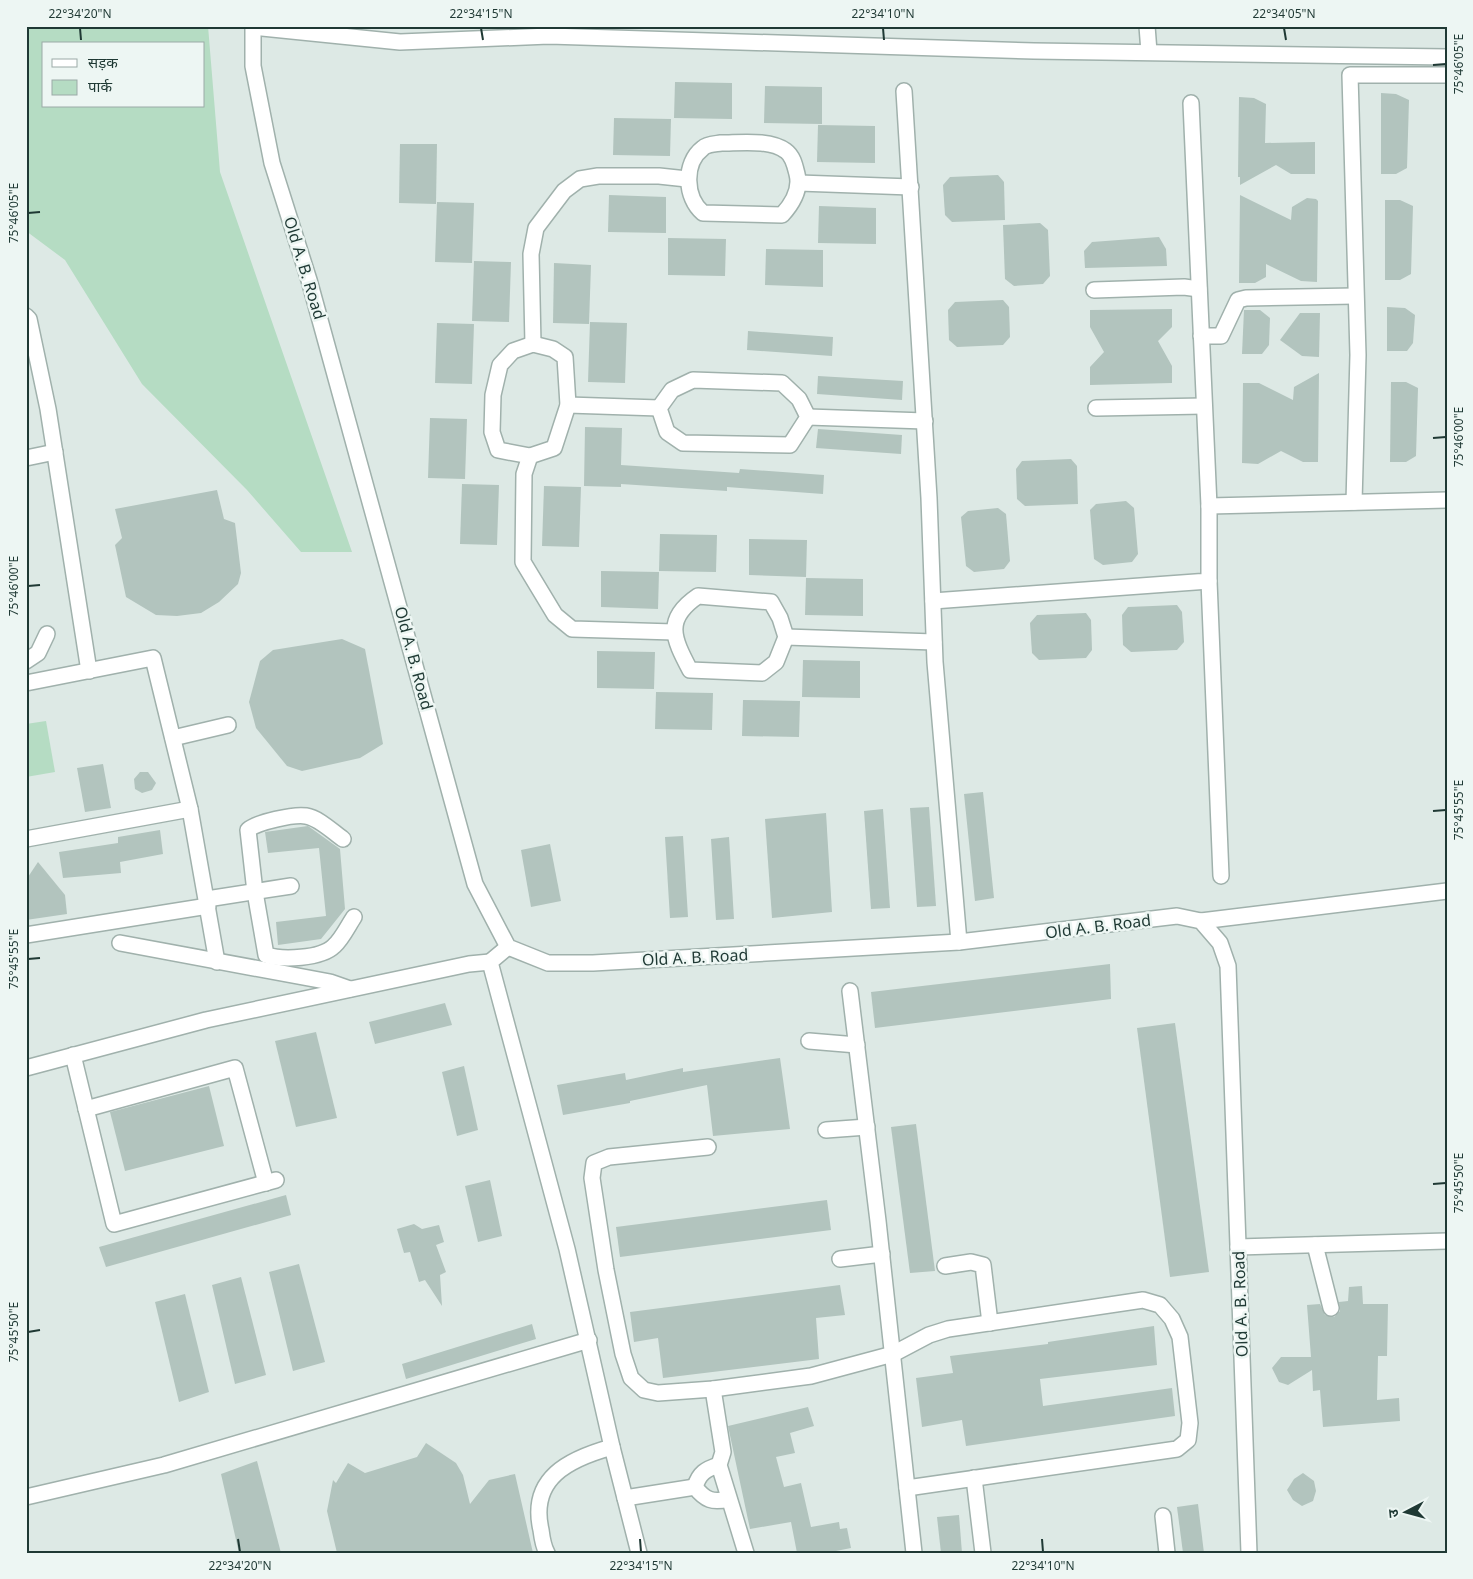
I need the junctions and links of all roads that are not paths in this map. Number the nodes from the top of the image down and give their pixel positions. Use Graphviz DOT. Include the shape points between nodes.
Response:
graph roads {
  1 [pos="1147,26"];
  2 [pos="252,27"];
  3 [pos="1149,52"];
  4 [pos="1447,56"];
  5 [pos="1447,75"];
  6 [pos="904,91"];
  7 [pos="1191,102"];
  8 [pos="687,179"];
  9 [pos="800,183"];
  10 [pos="911,187"];
  11 [pos="1199,289"];
  12 [pos="1094,290"];
  13 [pos="1355,296"];
  14 [pos="26,316"];
  15 [pos="1201,336"];
  16 [pos="532,344"];
  17 [pos="568,405"];
  18 [pos="1204,406"];
  19 [pos="659,408"];
  20 [pos="1096,408"];
  21 [pos="808,417"];
  22 [pos="925,421"];
  23 [pos="55,452"];
  24 [pos="530,456"];
  25 [pos="26,458"];
  26 [pos="1447,500"];
  27 [pos="1354,502"];
  28 [pos="1209,506"];
  29 [pos="1210,581"];
  30 [pos="933,601"];
  31 [pos="674,632"];
  32 [pos="47,634"];
  33 [pos="786,636"];
  34 [pos="934,642"];
  35 [pos="26,661"];
  36 [pos="90,671"];
  37 [pos="26,683"];
  38 [pos="228,725"];
  39 [pos="173,738"];
  40 [pos="190,809"];
  41 [pos="26,839"];
  42 [pos="343,839"];
  43 [pos="1221,876"];
  44 [pos="291,886"];
  45 [pos="1447,891"];
  46 [pos="255,892"];
  47 [pos="208,902"];
  48 [pos="354,917"];
  49 [pos="1201,921"];
  50 [pos="26,935"];
  51 [pos="959,942"];
  52 [pos="120,943"];
  53 [pos="508,947"];
  54 [pos="217,962"];
  55 [pos="490,962"];
  56 [pos="350,989"];
  57 [pos="850,991"];
  58 [pos="809,1042"];
  59 [pos="857,1044"];
  60 [pos="73,1056"];
  61 [pos="26,1068"];
  62 [pos="86,1109"];
  63 [pos="867,1127"];
  64 [pos="826,1130"];
  65 [pos="708,1147"];
  66 [pos="1447,1241"];
  67 [pos="1315,1245"];
  68 [pos="1238,1247"];
  69 [pos="882,1254"];
  70 [pos="840,1259"];
  71 [pos="945,1266"];
  72 [pos="1331,1308"];
  73 [pos="990,1323"];
  74 [pos="589,1340"];
  75 [pos="892,1354"];
  76 [pos="713,1389"];
  77 [pos="612,1447"];
  78 [pos="719,1465"];
  79 [pos="974,1478"];
  80 [pos="695,1487"];
  81 [pos="907,1488"];
  82 [pos="26,1497"];
  83 [pos="625,1498"];
  84 [pos="728,1499"];
  85 [pos="1164,1516"];
  86 [pos="547,1553"];
  87 [pos="639,1553"];
  88 [pos="746,1553"];
  89 [pos="914,1553"];
  90 [pos="983,1553"];
  91 [pos="1167,1553"];
  92 [pos="1249,1553"];
  1 -- 3 [label="street"];
  2 -- 3 [label="street" via="400,42 549,36"];
  2 -- 53 [label="street, Old A. B. Road" via="252,66 272,163 312,289 475,884"];
  3 -- 4 [label="street"];
  5 -- 13 [label="street" via="1350,75"];
  6 -- 10 [label="street"];
  7 -- 11 [label="street"];
  8 -- 9 [label="street" via="697,208 703,214 782,215 792,205"];
  8 -- 9 [label="street" via="695,155 705,146 721,142 770,145 786,150 794,161"];
  8 -- 16 [label="street" via="598,176 580,179 564,191 536,228 531,254"];
  9 -- 10 [label="street"];
  10 -- 22 [label="street"];
  11 -- 12 [label="street"];
  11 -- 15 [label="street"];
  13 -- 15 [label="street" via="1238,300 1221,336"];
  13 -- 27 [label="street" via="1358,356"];
  14 -- 23 [label="street"];
  15 -- 18 [label="street"];
  16 -- 17 [label="street" via="553,349 565,357"];
  16 -- 24 [label="street" via="513,351 500,365 493,395 492,432 498,450"];
  17 -- 19 [label="street"];
  17 -- 24 [label="street" via="554,448"];
  18 -- 20 [label="street"];
  18 -- 28 [label="street"];
  19 -- 21 [label="street" via="672,390 693,380 782,384 798,399"];
  19 -- 21 [label="street" via="667,432 683,443 790,445"];
  21 -- 22 [label="street"];
  22 -- 30 [label="street"];
  23 -- 25 [label="street"];
  23 -- 36 [label="street"];
  24 -- 31 [label="street" via="524,474 523,562 555,615 572,629"];
  26 -- 27 [label="street"];
  27 -- 28 [label="street"];
  28 -- 29 [label="street"];
  29 -- 30 [label="street"];
  29 -- 43 [label="street"];
  30 -- 34 [label="street"];
  31 -- 33 [label="street" via="683,607 698,596 771,602"];
  31 -- 33 [label="street" via="690,670 762,673 776,662"];
  32 -- 35 [label="street" via="38,653"];
  33 -- 34 [label="street"];
  34 -- 51 [label="street"];
  36 -- 37 [label="street"];
  36 -- 39 [label="street" via="153,658"];
  38 -- 39 [label="street"];
  39 -- 40 [label="street"];
  40 -- 41 [label="street"];
  40 -- 47 [label="street"];
  42 -- 46 [label="street" via="305,816 255,824 248,830"];
  44 -- 46 [label="street"];
  45 -- 49 [label="street"];
  46 -- 47 [label="street"];
  46 -- 48 [label="street" via="266,955 279,959 322,954 334,946"];
  47 -- 50 [label="street"];
  47 -- 54 [label="street"];
  49 -- 51 [label="street, Old A. B. Road" via="1177,916"];
  49 -- 68 [label="street, Old A. B. Road" via="1220,943 1228,966"];
  51 -- 53 [label="street, Old A. B. Road" via="593,963 548,962"];
  52 -- 54 [label="street"];
  53 -- 55 [label="street"];
  54 -- 56 [label="street" via="330,982"];
  55 -- 56 [label="street"];
  55 -- 74 [label="street"];
  56 -- 60 [label="street" via="206,1020"];
  57 -- 59 [label="street"];
  58 -- 59 [label="street"];
  59 -- 63 [label="street"];
  60 -- 61 [label="street"];
  60 -- 62 [label="street"];
  62 -- 62 [label="street" via="114,1224 271,1182 235,1068"];
  63 -- 64 [label="street"];
  63 -- 69 [label="street"];
  65 -- 76 [label="street" via="609,1156 594,1164 592,1178 606,1270 631,1378 644,1390 658,1393"];
  66 -- 67 [label="street"];
  67 -- 68 [label="street"];
  67 -- 72 [label="street"];
  68 -- 92 [label="street, Old A. B. Road"];
  69 -- 70 [label="street"];
  69 -- 75 [label="street"];
  71 -- 73 [label="street" via="971,1262 983,1265"];
  73 -- 75 [label="street" via="929,1335"];
  73 -- 79 [label="street" via="1143,1300 1160,1305 1172,1319 1180,1337 1189,1432 1188,1440 1177,1449"];
  74 -- 77 [label="street"];
  74 -- 82 [label="street" via="164,1465"];
  75 -- 76 [label="street" via="811,1376"];
  75 -- 81 [label="street"];
  76 -- 78 [label="street" via="723,1452"];
  77 -- 83 [label="street"];
  77 -- 86 [label="street" via="583,1455 560,1470 543,1488 538,1517"];
  78 -- 80 [label="street" via="698,1477"];
  78 -- 84 [label="street"];
  79 -- 81 [label="street"];
  79 -- 90 [label="street"];
  80 -- 83 [label="street"];
  80 -- 84 [label="street" via="704,1498 717,1502"];
  81 -- 89 [label="street"];
  83 -- 87 [label="street"];
  84 -- 88 [label="street"];
  85 -- 91 [label="street"];
}
